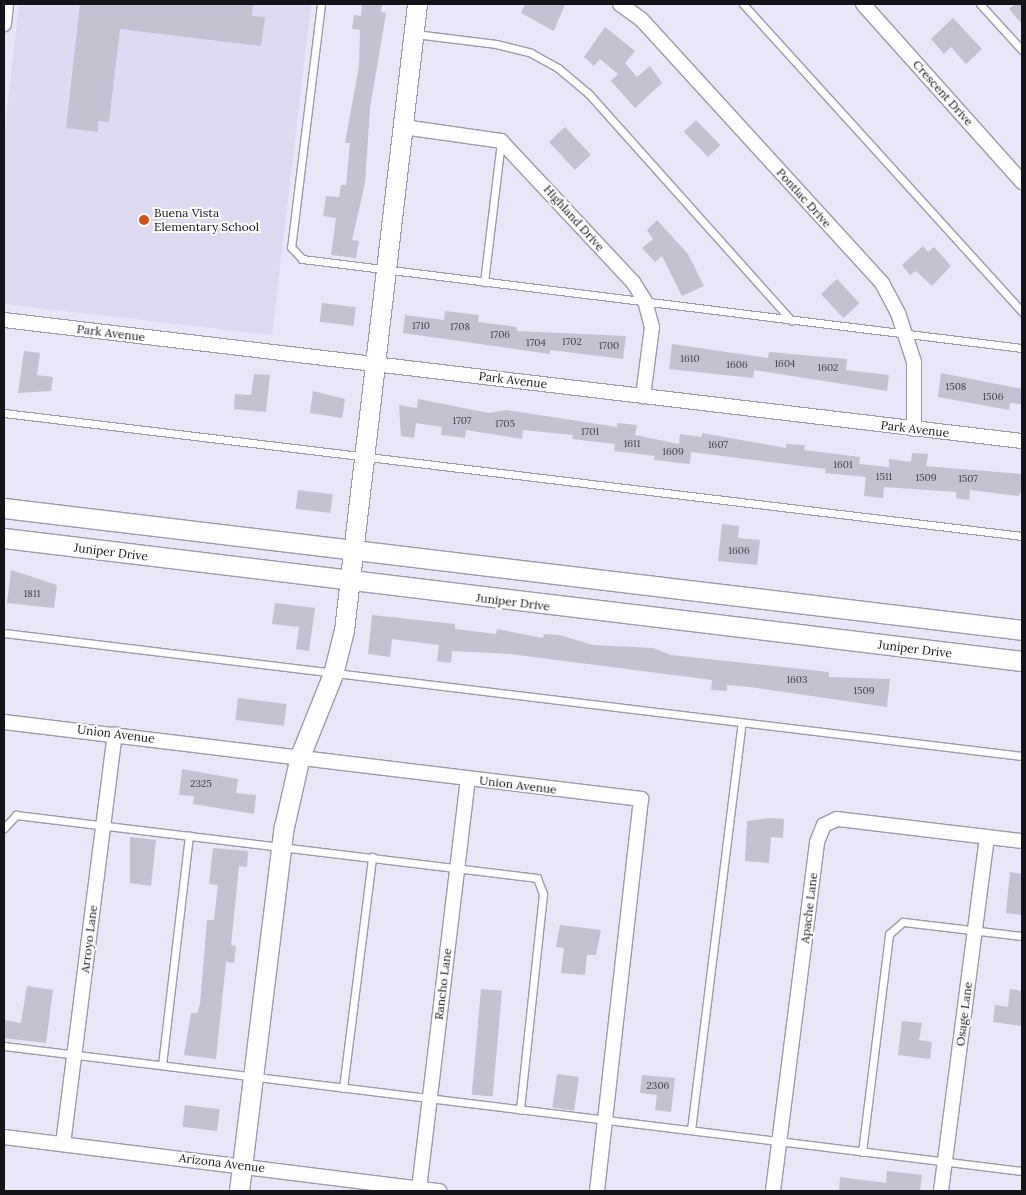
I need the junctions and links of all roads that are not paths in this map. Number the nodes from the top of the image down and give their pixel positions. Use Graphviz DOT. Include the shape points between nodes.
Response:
graph roads {
  1 [pos="6,4"];
  2 [pos="321,4"];
  3 [pos="417,4"];
  4 [pos="620,4"];
  5 [pos="743,4"];
  6 [pos="863,4"];
  7 [pos="980,4"];
  8 [pos="4,24"];
  9 [pos="414,34"];
  10 [pos="1022,50"];
  11 [pos="403,127"];
  12 [pos="501,141"];
  13 [pos="1022,182"];
  14 [pos="386,270"];
  15 [pos="484,282"];
  16 [pos="645,301"];
  17 [pos="1022,312"];
  18 [pos="4,320"];
  19 [pos="791,320"];
  20 [pos="907,335"];
  21 [pos="1022,348"];
  22 [pos="375,364"];
  23 [pos="643,396"];
  24 [pos="4,413"];
  25 [pos="914,429"];
  26 [pos="1022,440"];
  27 [pos="364,456"];
  28 [pos="4,508"];
  29 [pos="1022,536"];
  30 [pos="4,538"];
  31 [pos="353,549"];
  32 [pos="350,583"];
  33 [pos="743,596"];
  34 [pos="739,628"];
  35 [pos="1022,630"];
  36 [pos="4,633"];
  37 [pos="1022,662"];
  38 [pos="332,674"];
  39 [pos="4,722"];
  40 [pos="742,723"];
  41 [pos="115,734"];
  42 [pos="300,756"];
  43 [pos="1022,756"];
  44 [pos="468,779"];
  45 [pos="104,826"];
  46 [pos="4,828"];
  47 [pos="189,836"];
  48 [pos="987,837"];
  49 [pos="1022,841"];
  50 [pos="282,847"];
  51 [pos="372,857"];
  52 [pos="457,867"];
  53 [pos="975,930"];
  54 [pos="1022,936"];
  55 [pos="4,1046"];
  56 [pos="75,1054"];
  57 [pos="162,1065"];
  58 [pos="253,1077"];
  59 [pos="343,1088"];
  60 [pos="430,1099"];
  61 [pos="520,1110"];
  62 [pos="605,1120"];
  63 [pos="691,1130"];
  64 [pos="4,1137"];
  65 [pos="779,1141"];
  66 [pos="63,1144"];
  67 [pos="862,1152"];
  68 [pos="945,1162"];
  69 [pos="242,1164"];
  70 [pos="1022,1171"];
  71 [pos="419,1189"];
  72 [pos="239,1191"];
  73 [pos="440,1191"];
  74 [pos="598,1191"];
  75 [pos="773,1191"];
  76 [pos="941,1191"];
  1 -- 8 [label="street"];
  2 -- 14 [label="lane" via="292,247 302,259"];
  3 -- 9 [label="street"];
  4 -- 20 [label="street, Pontiac Drive" via="641,19 882,283"];
  5 -- 17 [label="lane"];
  6 -- 13 [label="street, Crescent Drive"];
  7 -- 10 [label="lane"];
  9 -- 11 [label="street"];
  9 -- 19 [label="lane" via="496,44 531,53 558,68 588,93"];
  11 -- 12 [label="street"];
  11 -- 14 [label="street"];
  12 -- 15 [label="lane"];
  12 -- 16 [label="street, Highland Drive" via="633,282"];
  14 -- 15 [label="lane"];
  14 -- 22 [label="street"];
  15 -- 16 [label="lane"];
  16 -- 19 [label="lane"];
  16 -- 23 [label="street, Highland Drive" via="652,327"];
  18 -- 22 [label="street, Park Avenue"];
  19 -- 20 [label="lane"];
  20 -- 21 [label="lane"];
  20 -- 25 [label="street, Pontiac Drive" via="914,362"];
  22 -- 23 [label="street, Park Avenue"];
  22 -- 27 [label="street"];
  23 -- 25 [label="street, Park Avenue"];
  24 -- 27 [label="lane"];
  25 -- 26 [label="street, Park Avenue"];
  27 -- 29 [label="lane"];
  27 -- 31 [label="street"];
  28 -- 31 [label="street"];
  30 -- 32 [label="street, Juniper Drive"];
  31 -- 32 [label="street"];
  31 -- 33 [label="street"];
  32 -- 34 [label="street, Juniper Drive"];
  32 -- 38 [label="street"];
  33 -- 34 [label="street"];
  33 -- 35 [label="street"];
  34 -- 37 [label="street, Juniper Drive"];
  36 -- 38 [label="lane"];
  38 -- 40 [label="lane"];
  38 -- 42 [label="street"];
  39 -- 41 [label="street, Union Avenue"];
  40 -- 43 [label="lane"];
  40 -- 63 [label="lane"];
  41 -- 42 [label="street, Union Avenue"];
  41 -- 45 [label="street, Arroyo Lane"];
  42 -- 44 [label="street, Union Avenue"];
  42 -- 50 [label="street"];
  44 -- 52 [label="street, Rancho Lane"];
  44 -- 62 [label="street, Union Avenue" via="641,799"];
  45 -- 46 [label="lane" via="16,815"];
  45 -- 47 [label="lane"];
  45 -- 56 [label="street, Arroyo Lane"];
  47 -- 50 [label="lane"];
  47 -- 57 [label="lane"];
  48 -- 49 [label="street, Apache Lane"];
  48 -- 53 [label="street, Osage Lane"];
  48 -- 65 [label="street, Apache Lane" via="838,818 824,825 817,842"];
  50 -- 51 [label="lane"];
  50 -- 58 [label="street"];
  51 -- 52 [label="lane"];
  51 -- 59 [label="lane"];
  52 -- 60 [label="street, Rancho Lane"];
  52 -- 61 [label="lane" via="536,878 543,894"];
  53 -- 54 [label="lane"];
  53 -- 67 [label="lane" via="903,922 889,934"];
  53 -- 68 [label="street, Osage Lane"];
  55 -- 56 [label="lane"];
  56 -- 57 [label="lane"];
  56 -- 66 [label="street, Arroyo Lane"];
  57 -- 58 [label="lane"];
  58 -- 59 [label="lane"];
  58 -- 69 [label="street"];
  59 -- 60 [label="lane"];
  60 -- 61 [label="lane"];
  60 -- 71 [label="street, Rancho Lane"];
  61 -- 62 [label="lane"];
  62 -- 63 [label="lane"];
  62 -- 74 [label="street, Union Avenue"];
  63 -- 65 [label="lane"];
  64 -- 66 [label="street, Arizona Avenue"];
  65 -- 67 [label="lane"];
  65 -- 75 [label="street, Apache Lane"];
  66 -- 69 [label="street, Arizona Avenue"];
  67 -- 68 [label="lane"];
  68 -- 70 [label="lane"];
  68 -- 76 [label="street, Osage Lane"];
  69 -- 71 [label="street, Arizona Avenue"];
  69 -- 72 [label="street"];
  71 -- 73 [label="street, Arizona Avenue"];
}
